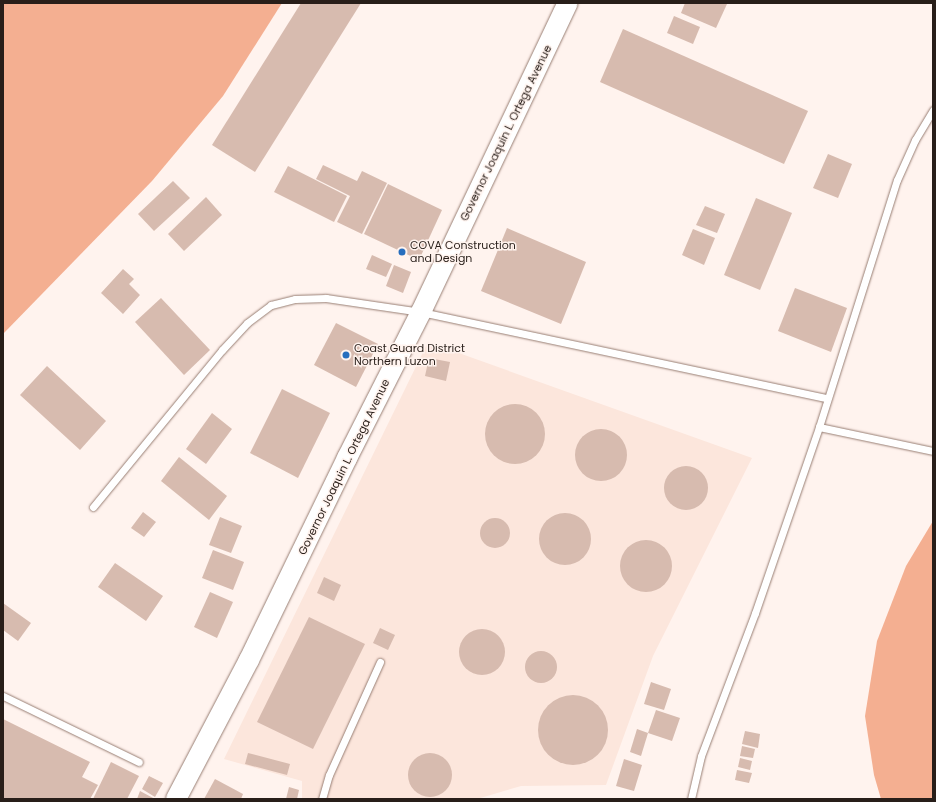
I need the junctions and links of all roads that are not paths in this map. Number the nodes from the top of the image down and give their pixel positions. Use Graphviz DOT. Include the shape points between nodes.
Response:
graph roads {
  1 [pos="568,3"];
  2 [pos="933,110"];
  3 [pos="421,312"];
  4 [pos="827,398"];
  5 [pos="819,427"];
  6 [pos="933,451"];
  7 [pos="93,507"];
  8 [pos="380,662"];
  9 [pos="3,696"];
  10 [pos="139,762"];
  11 [pos="176,799"];
  12 [pos="322,799"];
  13 [pos="690,799"];
  1 -- 3 [label="street, Governor Joaquin L. Ortega Avenue"];
  2 -- 4 [label="lane" via="915,140 897,180"];
  3 -- 4 [label="lane"];
  3 -- 7 [label="lane" via="347,300 309,297 283,302 261,311 222,350"];
  3 -- 11 [label="street, Governor Joaquin L. Ortega Avenue" via="249,660"];
  4 -- 5 [label="lane"];
  5 -- 6 [label="lane"];
  5 -- 13 [label="lane" via="755,613 701,756"];
  8 -- 12 [label="lane" via="329,775"];
  9 -- 10 [label="lane"];
}
